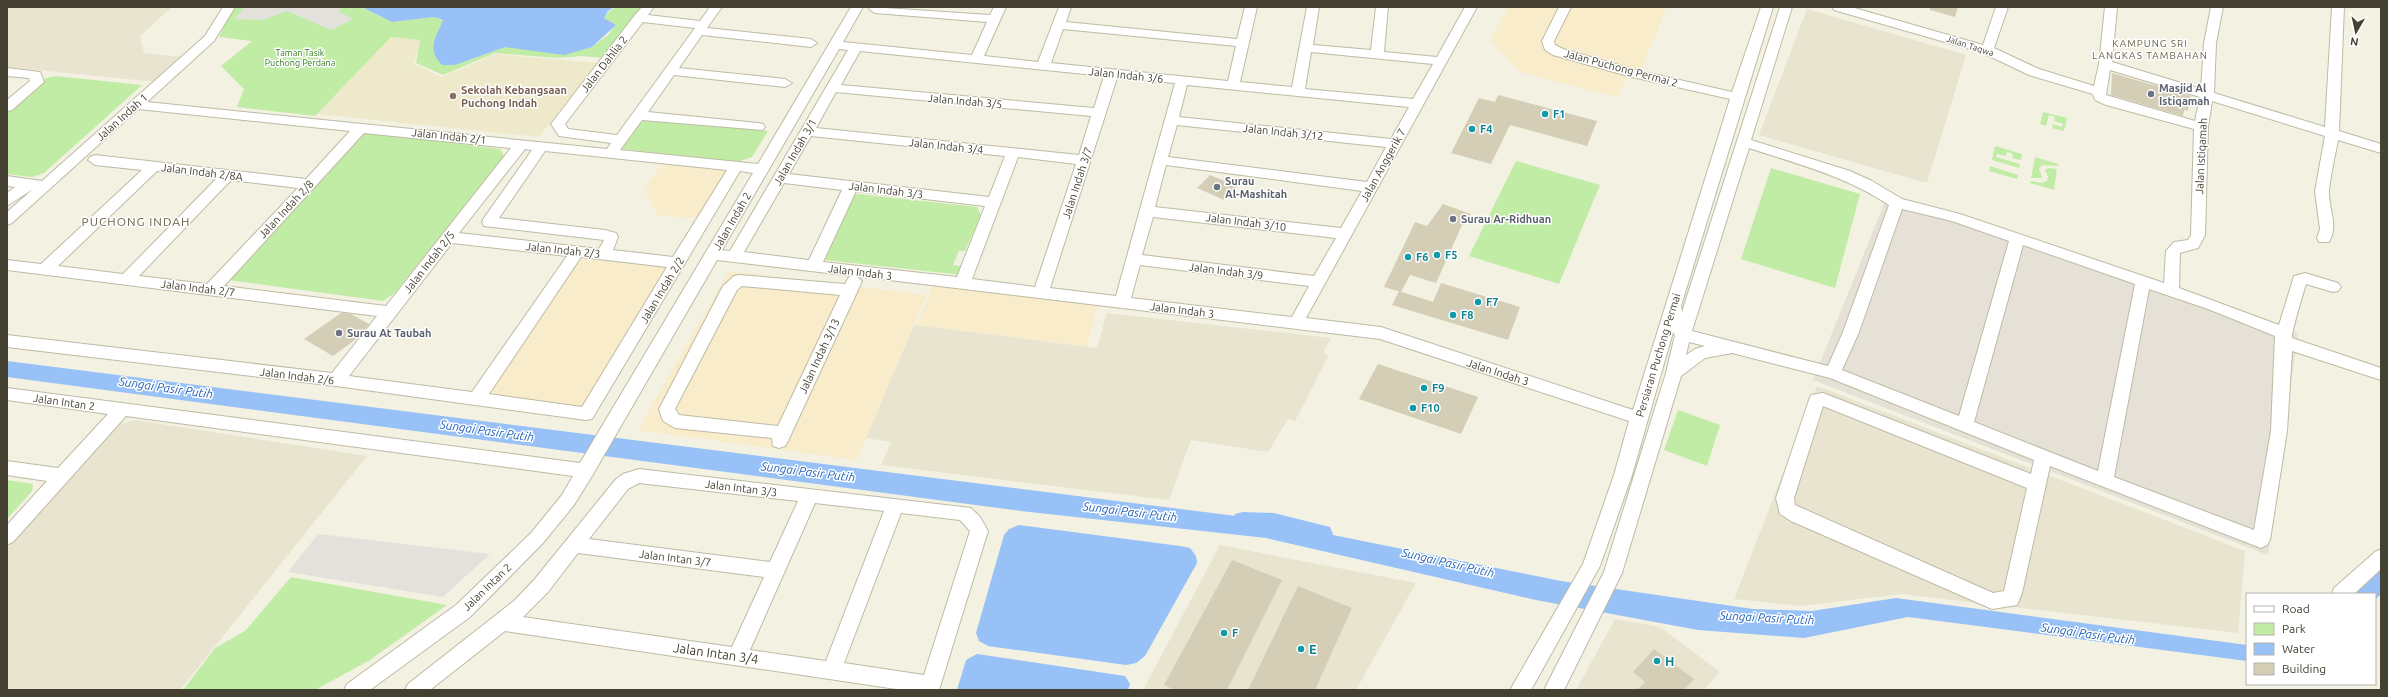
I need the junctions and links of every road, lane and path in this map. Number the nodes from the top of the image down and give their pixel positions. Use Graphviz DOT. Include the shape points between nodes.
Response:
graph roads {
  1 [pos="229,7"];
  2 [pos="648,7"];
  3 [pos="716,7"];
  4 [pos="857,7"];
  5 [pos="1000,7"];
  6 [pos="1065,7"];
  7 [pos="1248,7"];
  8 [pos="1313,7"];
  9 [pos="1382,7"];
  10 [pos="1471,7"];
  11 [pos="1565,7"];
  12 [pos="1767,7"];
  13 [pos="1786,7"];
  14 [pos="1838,7"];
  15 [pos="2002,7"];
  16 [pos="2111,7"];
  17 [pos="2217,7"];
  18 [pos="2338,7"];
  19 [pos="874,9"];
  20 [pos="639,18"];
  21 [pos="994,19"];
  22 [pos="1058,25"];
  23 [pos="701,28"];
  24 [pos="1243,42"];
  25 [pos="811,43"];
  26 [pos="835,45"];
  27 [pos="856,47"];
  28 [pos="1306,48"];
  29 [pos="1987,50"];
  30 [pos="1377,55"];
  31 [pos="976,60"];
  32 [pos="1441,61"];
  33 [pos="2105,64"];
  34 [pos="1043,66"];
  35 [pos="670,71"];
  36 [pos="7,72"];
  37 [pos="1112,73"];
  38 [pos="1182,80"];
  39 [pos="785,83"];
  40 [pos="1233,86"];
  41 [pos="832,88"];
  42 [pos="1298,92"];
  43 [pos="2099,92"];
  44 [pos="2207,94"];
  45 [pos="1737,97"];
  46 [pos="1417,104"];
  47 [pos="136,105"];
  48 [pos="7,107"];
  49 [pos="1099,113"];
  50 [pos="638,115"];
  51 [pos="1171,120"];
  52 [pos="758,126"];
  53 [pos="2201,126"];
  54 [pos="361,128"];
  55 [pos="807,131"];
  56 [pos="2332,133"];
  57 [pos="621,140"];
  58 [pos="1744,142"];
  59 [pos="522,144"];
  60 [pos="1395,144"];
  61 [pos="542,145"];
  62 [pos="2381,149"];
  63 [pos="612,152"];
  64 [pos="1012,153"];
  65 [pos="95,160"];
  66 [pos="1085,160"];
  67 [pos="1160,160"];
  68 [pos="736,166"];
  69 [pos="153,167"];
  70 [pos="763,169"];
  71 [pos="228,175"];
  72 [pos="780,178"];
  73 [pos="7,181"];
  74 [pos="27,184"];
  75 [pos="308,184"];
  76 [pos="45,186"];
  77 [pos="851,186"];
  78 [pos="1371,188"];
  79 [pos="7,201"];
  80 [pos="992,202"];
  81 [pos="1898,204"];
  82 [pos="1146,211"];
  83 [pos="7,220"];
  84 [pos="1345,234"];
  85 [pos="448,238"];
  86 [pos="2324,238"];
  87 [pos="2017,239"];
  88 [pos="577,252"];
  89 [pos="603,254"];
  90 [pos="713,254"];
  91 [pos="734,257"];
  92 [pos="1134,259"];
  93 [pos="679,263"];
  94 [pos="7,264"];
  95 [pos="814,266"];
  96 [pos="45,269"];
  97 [pos="859,272"];
  98 [pos="127,279"];
  99 [pos="2143,281"];
  100 [pos="1318,282"];
  101 [pos="962,284"];
  102 [pos="2333,287"];
  103 [pos="211,290"];
  104 [pos="850,290"];
  105 [pos="2171,291"];
  106 [pos="1042,293"];
  107 [pos="1122,303"];
  108 [pos="1673,305"];
  109 [pos="390,312"];
  110 [pos="1296,324"];
  111 [pos="1683,335"];
  112 [pos="2284,338"];
  113 [pos="7,341"];
  114 [pos="1734,348"];
  115 [pos="1655,366"];
  116 [pos="1833,373"];
  117 [pos="2381,374"];
  118 [pos="1673,378"];
  119 [pos="336,380"];
  120 [pos="7,394"];
  121 [pos="476,400"];
  122 [pos="122,410"];
  123 [pos="586,414"];
  124 [pos="1639,418"];
  125 [pos="1964,426"];
  126 [pos="2043,457"];
  127 [pos="590,464"];
  128 [pos="1647,465"];
  129 [pos="7,468"];
  130 [pos="62,476"];
  131 [pos="2105,481"];
  132 [pos="2037,484"];
  133 [pos="809,496"];
  134 [pos="895,505"];
  135 [pos="7,537"];
  136 [pos="574,545"];
  137 [pos="2381,557"];
  138 [pos="775,570"];
  139 [pos="2342,593"];
  140 [pos="502,622"];
  141 [pos="738,656"];
  142 [pos="832,670"];
  143 [pos="930,687"];
  144 [pos="354,690"];
  145 [pos="415,690"];
  146 [pos="1520,690"];
  147 [pos="1554,690"];
  1 -- 47 [label="street, Jalan Indah 1" via="210,38"];
  2 -- 20 [label="street, Jalan Dahlia 2"];
  3 -- 23 [label="street"];
  4 -- 26 [label="street, Jalan Indah 2"];
  5 -- 21 [label="street"];
  6 -- 22 [label="street"];
  7 -- 24 [label="street"];
  8 -- 28 [label="street"];
  9 -- 30 [label="street"];
  10 -- 32 [label="street, Jalan Anggerik 7"];
  11 -- 45 [label="street, Jalan Puchong Permai 2" via="1548,42 1549,47 1558,52 1633,73"];
  12 -- 45 [label="street, Persiaran Puchong Permai"];
  13 -- 58 [label="street, Persiaran Puchong Permai"];
  14 -- 29 [label="street, Jalan Taqwa"];
  15 -- 29 [label="street"];
  16 -- 33 [label="street"];
  17 -- 44 [label="street, Jalan Istiqamah" via="2210,43"];
  18 -- 56 [label="street"];
  19 -- 21 [label="street"];
  20 -- 23 [label="street"];
  20 -- 57 [label="street, Jalan Dahlia 2" via="558,124 564,133"];
  21 -- 31 [label="street"];
  22 -- 24 [label="street"];
  22 -- 34 [label="street"];
  23 -- 25 [label="street"];
  23 -- 35 [label="street"];
  24 -- 40 [label="street"];
  26 -- 27 [label="street, Jalan Indah 3/6"];
  26 -- 70 [label="street, Jalan Indah 2"];
  27 -- 31 [label="street, Jalan Indah 3/6"];
  27 -- 41 [label="street, Jalan Indah 3/1"];
  28 -- 30 [label="street"];
  28 -- 42 [label="street"];
  29 -- 43 [label="street, Jalan Taqwa" via="2034,72"];
  30 -- 32 [label="street"];
  31 -- 34 [label="street, Jalan Indah 3/6"];
  32 -- 46 [label="street, Jalan Anggerik 7"];
  33 -- 43 [label="street"];
  33 -- 44 [label="street"];
  34 -- 37 [label="street, Jalan Indah 3/6"];
  35 -- 39 [label="street"];
  35 -- 50 [label="street"];
  36 -- 48 [label="street" via="35,75 37,82"];
  37 -- 38 [label="street, Jalan Indah 3/6"];
  37 -- 49 [label="street, Jalan Indah 3/7"];
  38 -- 40 [label="street, Jalan Indah 3/6"];
  38 -- 51 [label="street"];
  40 -- 42 [label="street, Jalan Indah 3/6"];
  41 -- 49 [label="street, Jalan Indah 3/5"];
  41 -- 55 [label="street, Jalan Indah 3/1"];
  42 -- 46 [label="street, Jalan Indah 3/6"];
  43 -- 53 [label="street, Jalan Taqwa" via="2100,97 2111,102"];
  44 -- 53 [label="street, Jalan Istiqamah"];
  44 -- 56 [label="street"];
  45 -- 108 [label="street, Persiaran Puchong Permai"];
  46 -- 60 [label="street, Jalan Anggerik 7"];
  47 -- 54 [label="street, Jalan Indah 2/1"];
  47 -- 76 [label="street, Jalan Indah 1"];
  49 -- 66 [label="street, Jalan Indah 3/7"];
  50 -- 52 [label="street"];
  50 -- 57 [label="street"];
  51 -- 60 [label="street, Jalan Indah 3/12"];
  51 -- 67 [label="street"];
  53 -- 105 [label="street, Jalan Istiqamah" via="2198,235 2193,244 2179,246 2173,251"];
  54 -- 59 [label="street, Jalan Indah 2/1"];
  54 -- 75 [label="street, Jalan Indah 2/8"];
  55 -- 64 [label="street, Jalan Indah 3/4"];
  55 -- 72 [label="street, Jalan Indah 3/1"];
  56 -- 62 [label="street"];
  56 -- 86 [label="street" via="2322,191 2327,229"];
  57 -- 63 [label="street"];
  58 -- 81 [label="street" via="1845,174 1868,184"];
  58 -- 111 [label="street, Persiaran Puchong Permai"];
  59 -- 61 [label="street, Jalan Indah 2/1"];
  59 -- 85 [label="street, Jalan Indah 2/5"];
  60 -- 78 [label="street, Jalan Anggerik 7"];
  61 -- 63 [label="street, Jalan Indah 2/1"];
  61 -- 89 [label="street" via="489,222 605,235 611,240"];
  63 -- 68 [label="street, Jalan Indah 2/1"];
  64 -- 66 [label="street, Jalan Indah 3/4"];
  64 -- 80 [label="street"];
  65 -- 69 [label="street, Jalan Indah 2/8A"];
  66 -- 106 [label="street, Jalan Indah 3/7"];
  67 -- 78 [label="street"];
  67 -- 82 [label="street"];
  68 -- 70 [label="street, Jalan Indah 2/1"];
  68 -- 93 [label="street, Jalan Indah 2/2"];
  69 -- 71 [label="street, Jalan Indah 2/8A"];
  69 -- 96 [label="street"];
  70 -- 90 [label="street, Jalan Indah 2"];
  71 -- 75 [label="street, Jalan Indah 2/8A"];
  71 -- 98 [label="street"];
  72 -- 77 [label="street, Jalan Indah 3/3"];
  72 -- 91 [label="street, Jalan Indah 3/1"];
  73 -- 74 [label="street"];
  74 -- 76 [label="street"];
  74 -- 79 [label="street"];
  75 -- 103 [label="street, Jalan Indah 2/8"];
  76 -- 83 [label="street, Jalan Indah 1"];
  77 -- 80 [label="street, Jalan Indah 3/3"];
  77 -- 95 [label="street"];
  78 -- 84 [label="street, Jalan Anggerik 7"];
  80 -- 101 [label="street"];
  81 -- 87 [label="street" via="1955,217"];
  81 -- 116 [label="street" via="1851,332"];
  82 -- 84 [label="street, Jalan Indah 3/10"];
  82 -- 92 [label="street"];
  84 -- 100 [label="street, Jalan Anggerik 7"];
  85 -- 88 [label="street, Jalan Indah 2/3"];
  85 -- 109 [label="street, Jalan Indah 2/5"];
  87 -- 99 [label="street"];
  87 -- 125 [label="street"];
  88 -- 89 [label="street, Jalan Indah 2/3"];
  88 -- 121 [label="street"];
  89 -- 93 [label="street, Jalan Indah 2/3"];
  90 -- 91 [label="street, Jalan Indah 3"];
  90 -- 127 [label="street, Jalan Indah 2"];
  91 -- 95 [label="street, Jalan Indah 3"];
  92 -- 100 [label="street, Jalan Indah 3/9"];
  92 -- 107 [label="street"];
  93 -- 123 [label="street, Jalan Indah 2/2"];
  94 -- 96 [label="street, Jalan Indah 2/7"];
  95 -- 97 [label="street, Jalan Indah 3"];
  96 -- 98 [label="street, Jalan Indah 2/7"];
  97 -- 101 [label="street, Jalan Indah 3"];
  97 -- 104 [label="street, Jalan Indah 3/13"];
  98 -- 103 [label="street, Jalan Indah 2/7"];
  99 -- 105 [label="street"];
  99 -- 131 [label="street"];
  100 -- 110 [label="street, Jalan Anggerik 7"];
  101 -- 106 [label="street, Jalan Indah 3"];
  102 -- 112 [label="street" via="2305,278 2299,280"];
  103 -- 109 [label="street, Jalan Indah 2/7"];
  104 -- 104 [label="street, Jalan Indah 3/13" via="781,437 676,421 669,416 667,409 731,286 739,280"];
  105 -- 112 [label="street"];
  106 -- 107 [label="street, Jalan Indah 3"];
  107 -- 110 [label="street, Jalan Indah 3"];
  108 -- 111 [label="street"];
  108 -- 115 [label="street, Persiaran Puchong Permai"];
  109 -- 119 [label="street, Jalan Indah 2/5"];
  110 -- 124 [label="street, Jalan Indah 3" via="1381,333"];
  111 -- 114 [label="street"];
  111 -- 115 [label="street" via="1676,346"];
  111 -- 118 [label="street, Persiaran Puchong Permai"];
  112 -- 117 [label="street"];
  112 -- 131 [label="street" via="2279,431 2261,540"];
  113 -- 119 [label="street, Jalan Indah 2/6"];
  114 -- 116 [label="street"];
  114 -- 118 [label="street" via="1701,353"];
  115 -- 124 [label="street, Persiaran Puchong Permai"];
  116 -- 125 [label="street"];
  118 -- 124 [label="street" via="1659,403"];
  118 -- 128 [label="street, Persiaran Puchong Permai"];
  119 -- 121 [label="street, Jalan Indah 2/6"];
  120 -- 122 [label="street, Jalan Intan 2"];
  121 -- 123 [label="street, Jalan Indah 2/6"];
  122 -- 127 [label="street, Jalan Intan 2"];
  122 -- 130 [label="street"];
  124 -- 128 [label="street" via="1647,429"];
  124 -- 146 [label="street, Persiaran Puchong Permai" via="1623,475 1591,566"];
  125 -- 126 [label="street"];
  126 -- 131 [label="street"];
  126 -- 132 [label="street"];
  127 -- 144 [label="street, Jalan Intan 2" via="568,500 538,538 464,611"];
  128 -- 147 [label="street, Persiaran Puchong Permai" via="1608,584"];
  129 -- 130 [label="street"];
  130 -- 135 [label="street"];
  132 -- 132 [label="street" via="2013,593 2010,599 1992,602 1797,516 1786,509 1785,498 1817,400 1823,399"];
  133 -- 134 [label="street, Jalan Intan 3/3"];
  133 -- 136 [label="street, Jalan Intan 3/3" via="639,476 622,484"];
  133 -- 138 [label="street"];
  134 -- 142 [label="street"];
  134 -- 143 [label="street, Jalan Intan 3/3" via="964,513 979,531"];
  136 -- 138 [label="street, Jalan Intan 3/7"];
  136 -- 140 [label="street, Jalan Intan 3/3" via="541,586"];
  137 -- 139 [label="street"];
  138 -- 141 [label="street"];
  140 -- 141 [label="street, Jalan Intan 3/4"];
  140 -- 145 [label="street, Jalan Intan 3/3"];
  141 -- 142 [label="street, Jalan Intan 3/4"];
  142 -- 143 [label="street, Jalan Intan 3/4"];
}
